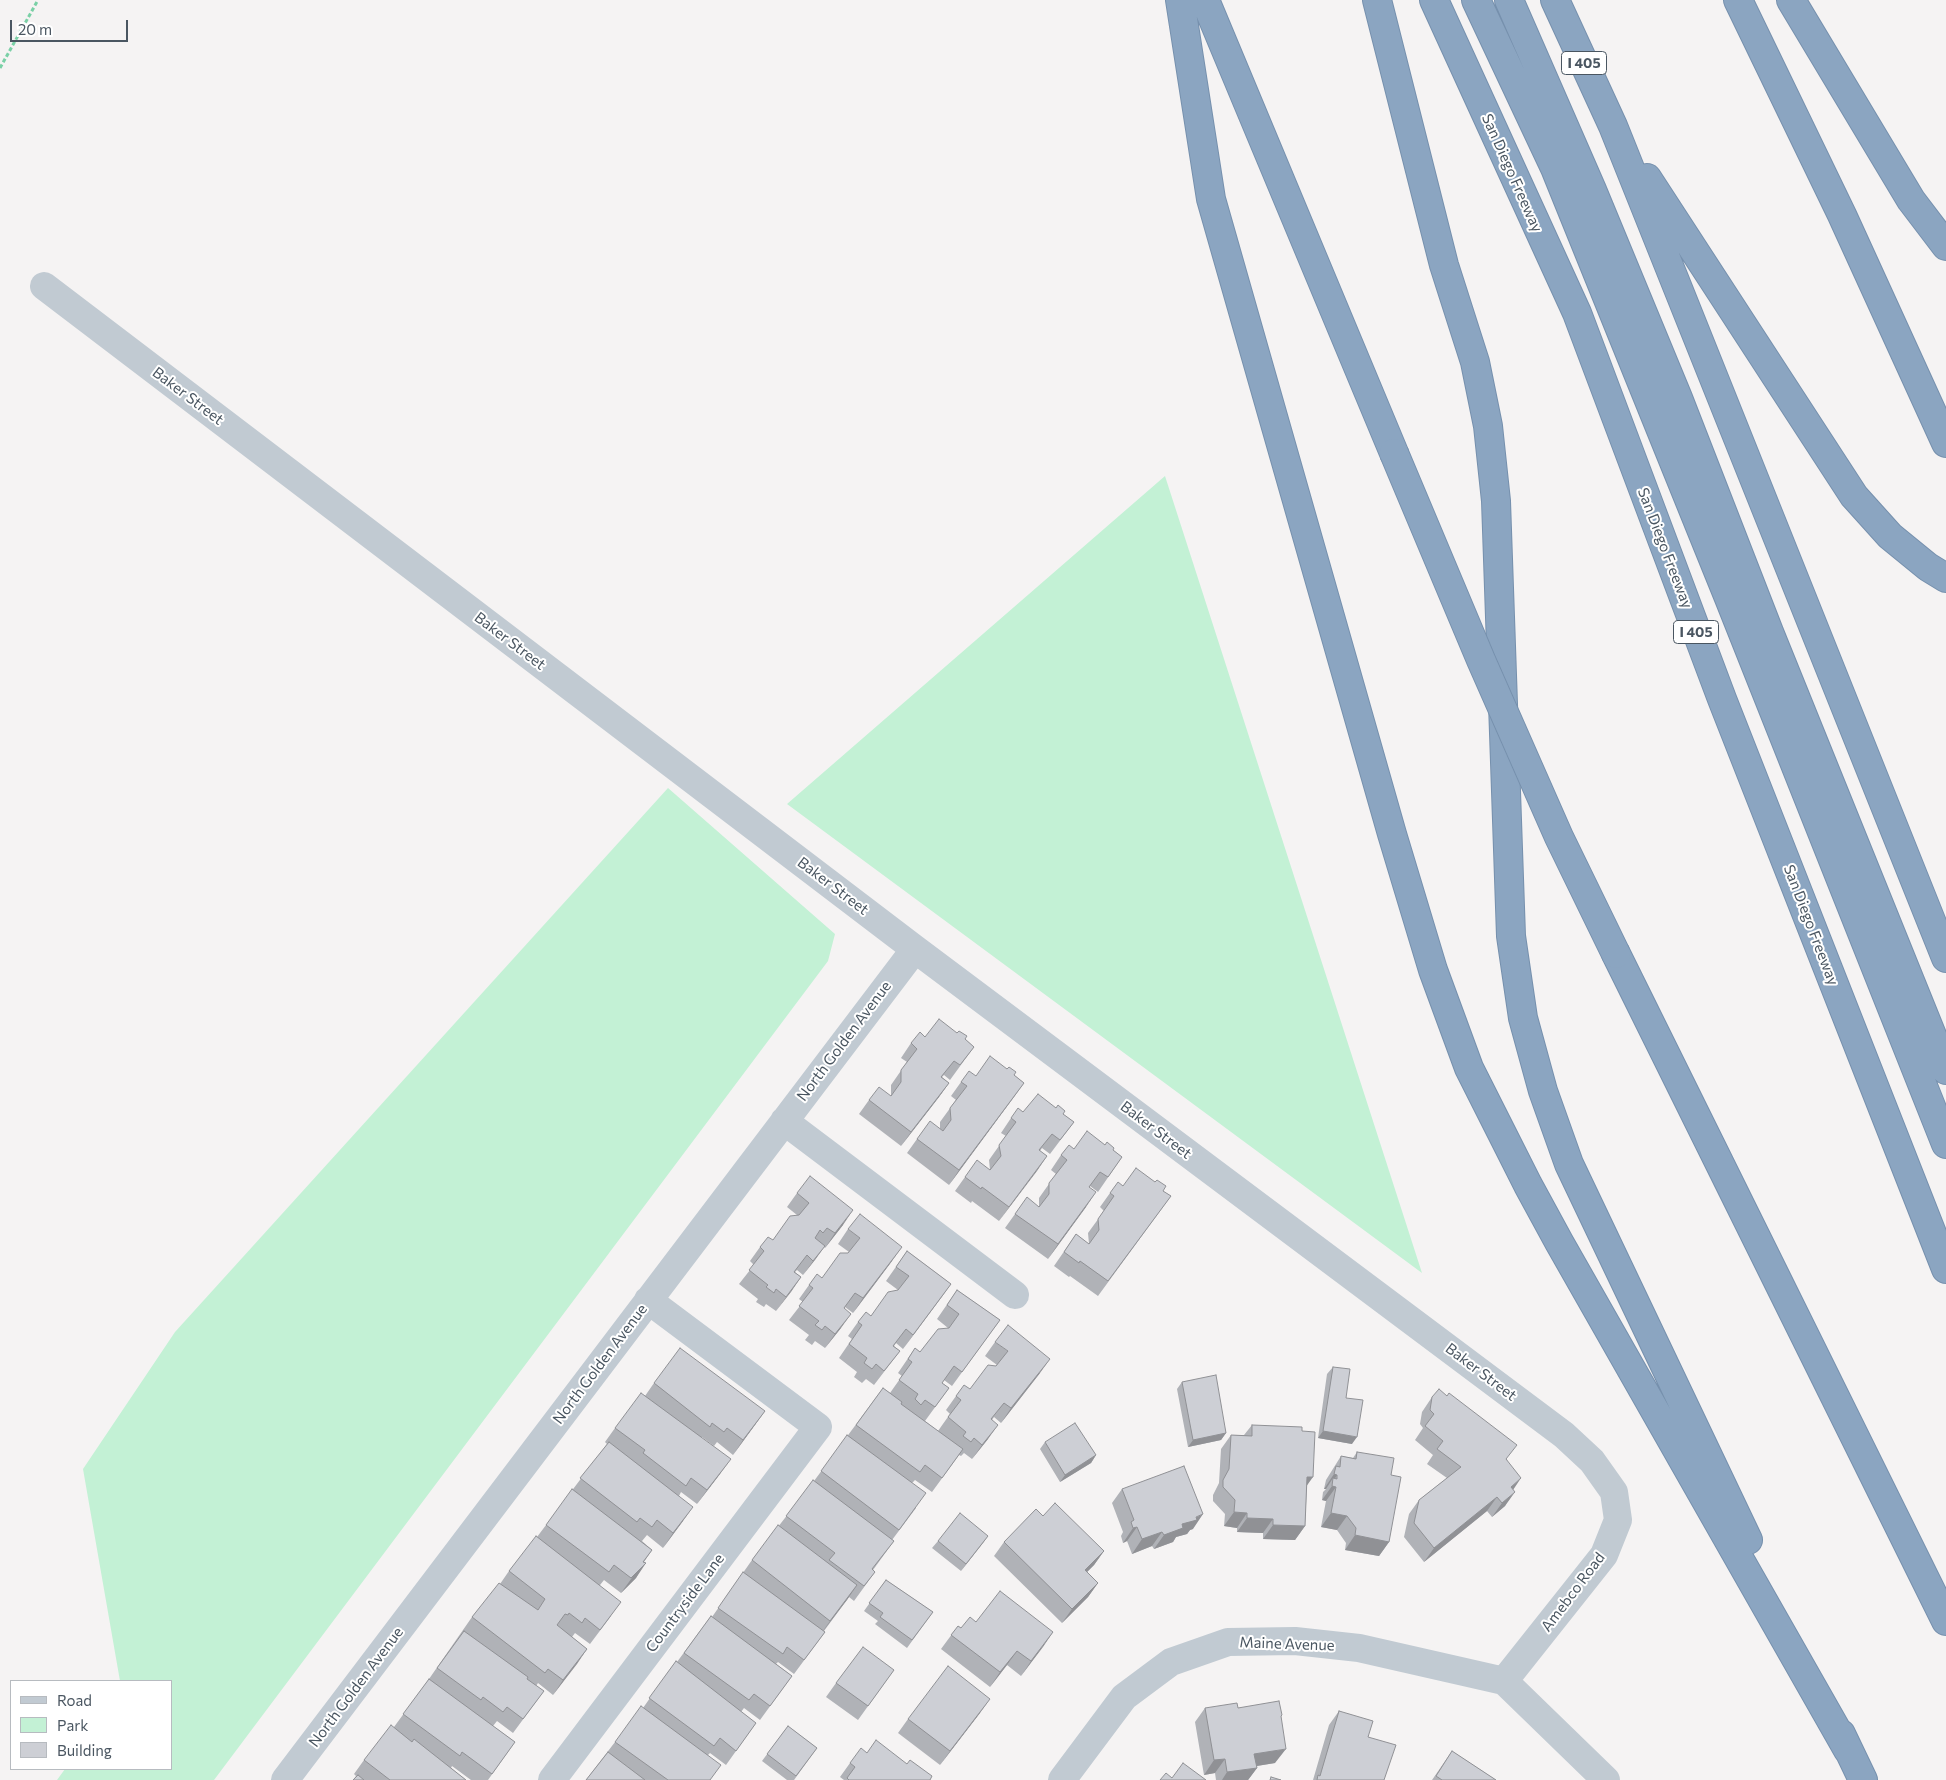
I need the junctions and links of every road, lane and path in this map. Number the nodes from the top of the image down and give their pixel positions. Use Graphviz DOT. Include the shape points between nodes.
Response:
graph roads {
  1 [pos="38,0"];
  2 [pos="1180,0"];
  3 [pos="1205,0"];
  4 [pos="1377,0"];
  5 [pos="1434,0"];
  6 [pos="1476,0"];
  7 [pos="1509,0"];
  8 [pos="1555,0"];
  9 [pos="1738,0"];
  10 [pos="1791,0"];
  11 [pos="0,68"];
  12 [pos="1613,126"];
  13 [pos="1946,246"];
  14 [pos="44,286"];
  15 [pos="1944,438"];
  16 [pos="1946,578"];
  17 [pos="915,949"];
  18 [pos="1946,958"];
  19 [pos="1946,1070"];
  20 [pos="784,1121"];
  21 [pos="1946,1144"];
  22 [pos="1946,1269"];
  23 [pos="1015,1295"];
  24 [pos="648,1300"];
  25 [pos="1614,1492"];
  26 [pos="1946,1621"];
  27 [pos="1504,1681"];
  28 [pos="1848,1750"];
  29 [pos="286,1780"];
  30 [pos="552,1780"];
  31 [pos="1062,1780"];
  32 [pos="1606,1780"];
  33 [pos="1863,1780"];
  1 -- 11 [label="path"];
  2 -- 28 [label="highway" via="1211,199 1392,834 1433,970 1469,1068 1559,1242"];
  3 -- 26 [label="highway, bridge" via="1481,660 1551,819"];
  4 -- 28 [label="highway" via="1444,265 1475,362 1488,426 1496,501 1511,936 1523,1018 1543,1091 1569,1164"];
  5 -- 22 [label="highway, San Diego Freeway / I 405" via="1576,314 1722,699"];
  6 -- 21 [label="highway" via="1555,168"];
  7 -- 19 [label="highway" via="1678,398"];
  8 -- 12 [label="highway, I 405"];
  9 -- 15 [label="highway" via="1842,215"];
  10 -- 13 [label="highway" via="1911,200"];
  12 -- 16 [label="highway" via="1854,496 1890,536 1928,568"];
  12 -- 18 [label="highway, I 405"];
  14 -- 17 [label="street, Baker Street"];
  17 -- 20 [label="street, North Golden Avenue"];
  17 -- 25 [label="street, Baker Street" via="1564,1435 1592,1461"];
  20 -- 23 [label="street"];
  20 -- 24 [label="street, North Golden Avenue"];
  24 -- 29 [label="street, North Golden Avenue"];
  24 -- 30 [label="street, Countryside Lane" via="818,1427"];
  25 -- 27 [label="street, Amebco Road" via="1618,1520 1604,1555"];
  27 -- 31 [label="street, Maine Avenue" via="1360,1648 1295,1641 1228,1642 1171,1662 1124,1698"];
  27 -- 32 [label="street"];
  28 -- 33 [label="highway"];
}
